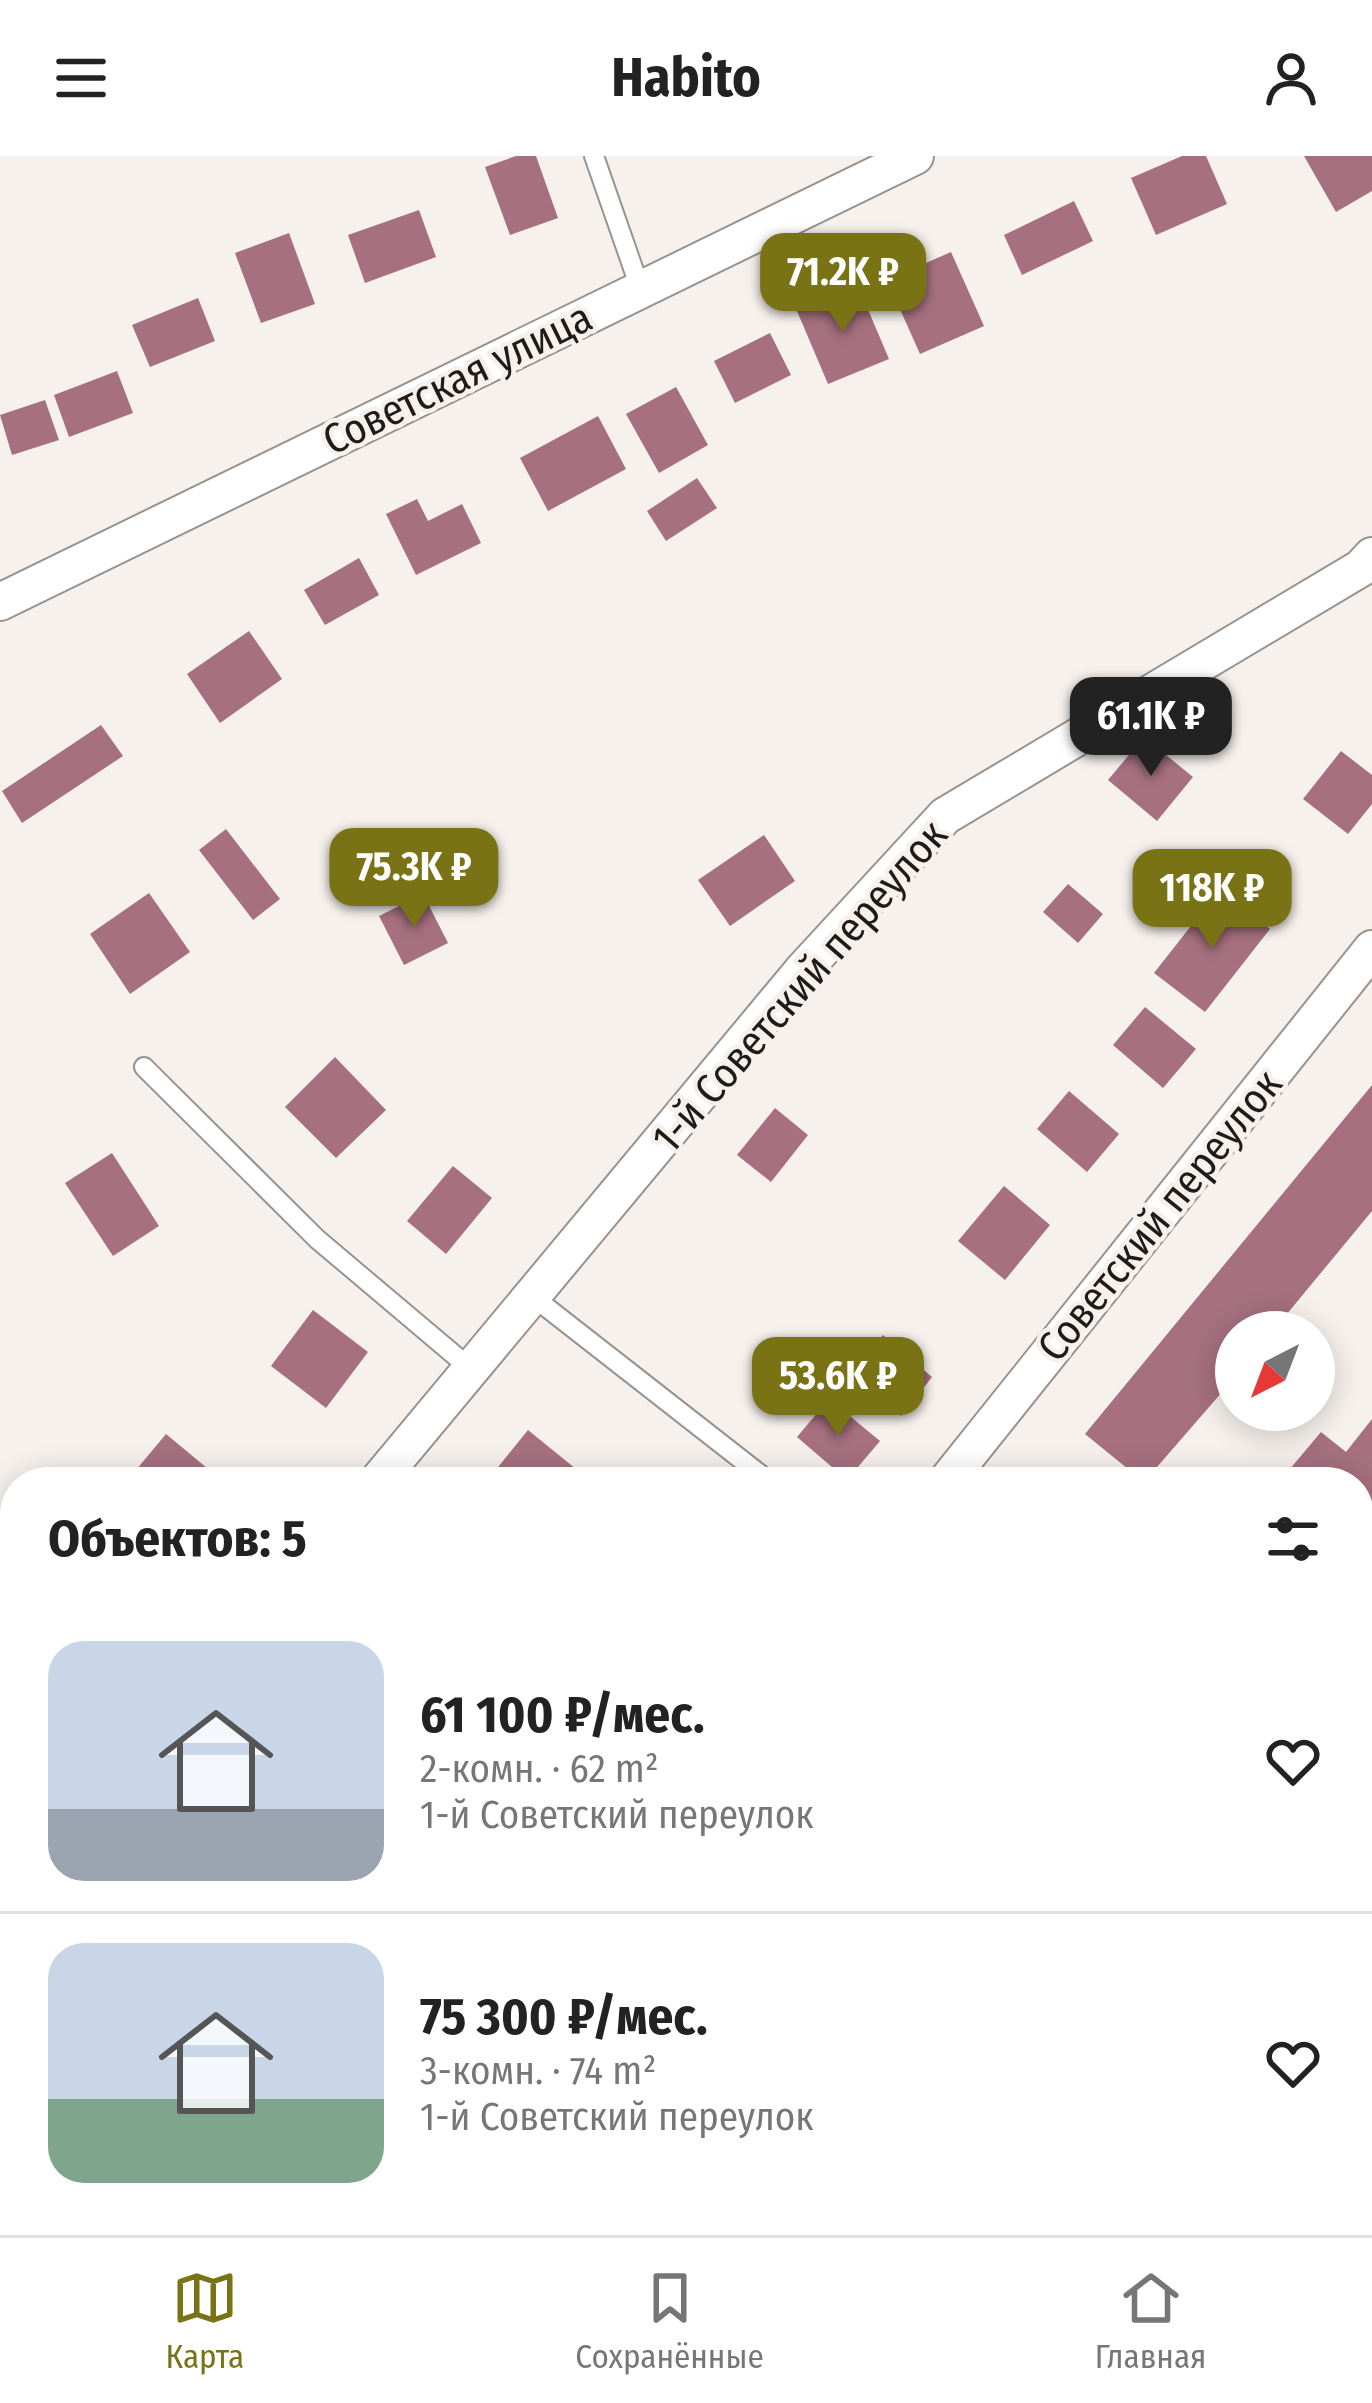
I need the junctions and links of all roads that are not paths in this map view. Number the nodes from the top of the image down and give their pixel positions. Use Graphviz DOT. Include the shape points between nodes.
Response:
graph roads {
  1 [pos="594,156"];
  2 [pos="915,156"];
  3 [pos="640,288"];
  4 [pos="1372,556"];
  5 [pos="0,602"];
  6 [pos="1372,949"];
  7 [pos="144,1067"];
  8 [pos="532,1296"];
  9 [pos="471,1369"];
  10 [pos="389,1467"];
  11 [pos="751,1467"];
  12 [pos="958,1467"];
  1 -- 3 [label="lane"];
  2 -- 3 [label="street, Советская улица"];
  3 -- 5 [label="street, Советская улица"];
  4 -- 8 [label="street, 1-й Советский переулок" via="946,816 803,970"];
  6 -- 12 [label="street, Советский переулок"];
  7 -- 9 [label="lane" via="317,1239"];
  8 -- 9 [label="street, 1-й Советский переулок"];
  8 -- 11 [label="lane"];
  9 -- 10 [label="street, 1-й Советский переулок"];
}
